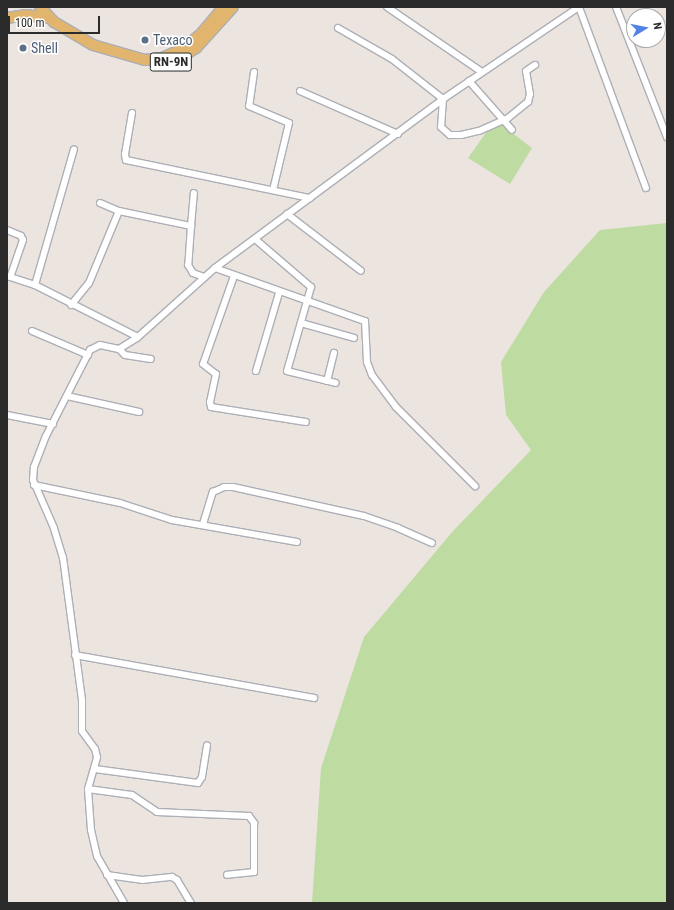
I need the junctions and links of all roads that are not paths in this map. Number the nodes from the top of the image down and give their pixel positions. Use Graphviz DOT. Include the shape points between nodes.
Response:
graph roads {
  1 [pos="40,7"];
  2 [pos="224,7"];
  3 [pos="233,7"];
  4 [pos="387,7"];
  5 [pos="616,7"];
  6 [pos="7,18"];
  7 [pos="48,18"];
  8 [pos="338,28"];
  9 [pos="93,45"];
  10 [pos="535,65"];
  11 [pos="254,72"];
  12 [pos="482,72"];
  13 [pos="469,81"];
  14 [pos="300,91"];
  15 [pos="443,99"];
  16 [pos="132,113"];
  17 [pos="504,120"];
  18 [pos="512,130"];
  19 [pos="398,134"];
  20 [pos="667,137"];
  21 [pos="74,149"];
  22 [pos="646,188"];
  23 [pos="273,190"];
  24 [pos="194,193"];
  25 [pos="310,198"];
  26 [pos="100,203"];
  27 [pos="119,211"];
  28 [pos="287,214"];
  29 [pos="191,226"];
  30 [pos="7,230"];
  31 [pos="254,239"];
  32 [pos="215,268"];
  33 [pos="361,271"];
  34 [pos="9,276"];
  35 [pos="234,276"];
  36 [pos="204,277"];
  37 [pos="35,285"];
  38 [pos="279,293"];
  39 [pos="306,302"];
  40 [pos="71,305"];
  41 [pos="301,323"];
  42 [pos="32,331"];
  43 [pos="138,337"];
  44 [pos="354,338"];
  45 [pos="119,349"];
  46 [pos="88,354"];
  47 [pos="334,354"];
  48 [pos="151,359"];
  49 [pos="256,372"];
  50 [pos="327,381"];
  51 [pos="336,383"];
  52 [pos="67,396"];
  53 [pos="139,412"];
  54 [pos="7,415"];
  55 [pos="306,422"];
  56 [pos="52,424"];
  57 [pos="34,485"];
  58 [pos="475,486"];
  59 [pos="203,524"];
  60 [pos="297,542"];
  61 [pos="432,543"];
  62 [pos="75,655"];
  63 [pos="314,698"];
  64 [pos="207,745"];
  65 [pos="95,769"];
  66 [pos="88,789"];
  67 [pos="107,875"];
  68 [pos="227,875"];
  69 [pos="124,903"];
  70 [pos="191,903"];
  1 -- 7 [label="main road, RN-9N"];
  2 -- 9 [label="main road, RN-9N" via="201,34 182,49 162,58 135,59"];
  3 -- 9 [label="main road, RN-9N" via="196,48 183,57 162,65 132,65 101,52"];
  4 -- 12 [label="street"];
  5 -- 20 [label="street"];
  6 -- 7 [label="main road, RN-9N" via="25,15"];
  7 -- 9 [label="main road, RN-9N"];
  8 -- 15 [label="street" via="392,59"];
  10 -- 17 [label="street" via="526,71 528,102"];
  11 -- 23 [label="street" via="249,106 287,121 290,128"];
  12 -- 13 [label="street"];
  12 -- 22 [label="street" via="579,7"];
  13 -- 15 [label="street"];
  13 -- 17 [label="street"];
  14 -- 19 [label="street"];
  15 -- 17 [label="street" via="442,127 450,135 479,131"];
  15 -- 19 [label="street"];
  16 -- 23 [label="street" via="126,160"];
  17 -- 18 [label="street"];
  19 -- 25 [label="street"];
  21 -- 37 [label="street"];
  23 -- 25 [label="street"];
  24 -- 29 [label="street"];
  25 -- 28 [label="street"];
  26 -- 27 [label="street"];
  27 -- 29 [label="street"];
  27 -- 40 [label="street" via="89,283"];
  28 -- 31 [label="street"];
  28 -- 33 [label="street"];
  29 -- 36 [label="street" via="188,264 193,273"];
  30 -- 34 [label="street" via="23,240"];
  31 -- 32 [label="street"];
  31 -- 39 [label="street" via="309,284"];
  32 -- 35 [label="street"];
  32 -- 36 [label="street"];
  34 -- 37 [label="street"];
  35 -- 38 [label="street"];
  35 -- 55 [label="street" via="204,361 205,368 216,374 211,407"];
  36 -- 43 [label="street"];
  37 -- 40 [label="street"];
  38 -- 39 [label="street"];
  38 -- 49 [label="street"];
  39 -- 41 [label="street"];
  39 -- 58 [label="street" via="365,321 367,362 372,375 396,407"];
  40 -- 43 [label="street"];
  41 -- 44 [label="street"];
  41 -- 50 [label="street" via="287,371"];
  42 -- 46 [label="street"];
  43 -- 45 [label="street"];
  45 -- 46 [label="street" via="100,345"];
  45 -- 48 [label="street" via="125,355"];
  46 -- 52 [label="street"];
  47 -- 50 [label="street"];
  50 -- 51 [label="street"];
  52 -- 53 [label="street"];
  52 -- 56 [label="street"];
  54 -- 56 [label="street"];
  56 -- 57 [label="street" via="34,467"];
  57 -- 59 [label="street" via="120,503 172,520"];
  57 -- 62 [label="street" via="54,528 63,558"];
  59 -- 60 [label="street"];
  59 -- 61 [label="street" via="213,492 224,487 233,487 364,516"];
  62 -- 63 [label="street"];
  62 -- 65 [label="street" via="82,700 82,731 95,749"];
  64 -- 65 [label="street" via="202,777 198,783"];
  65 -- 66 [label="street"];
  66 -- 67 [label="street" via="91,830 97,856"];
  66 -- 68 [label="street" via="132,795 157,812 249,816 254,823 254,872"];
  67 -- 69 [label="street"];
  67 -- 70 [label="street" via="142,880 172,877 177,880"];
}
